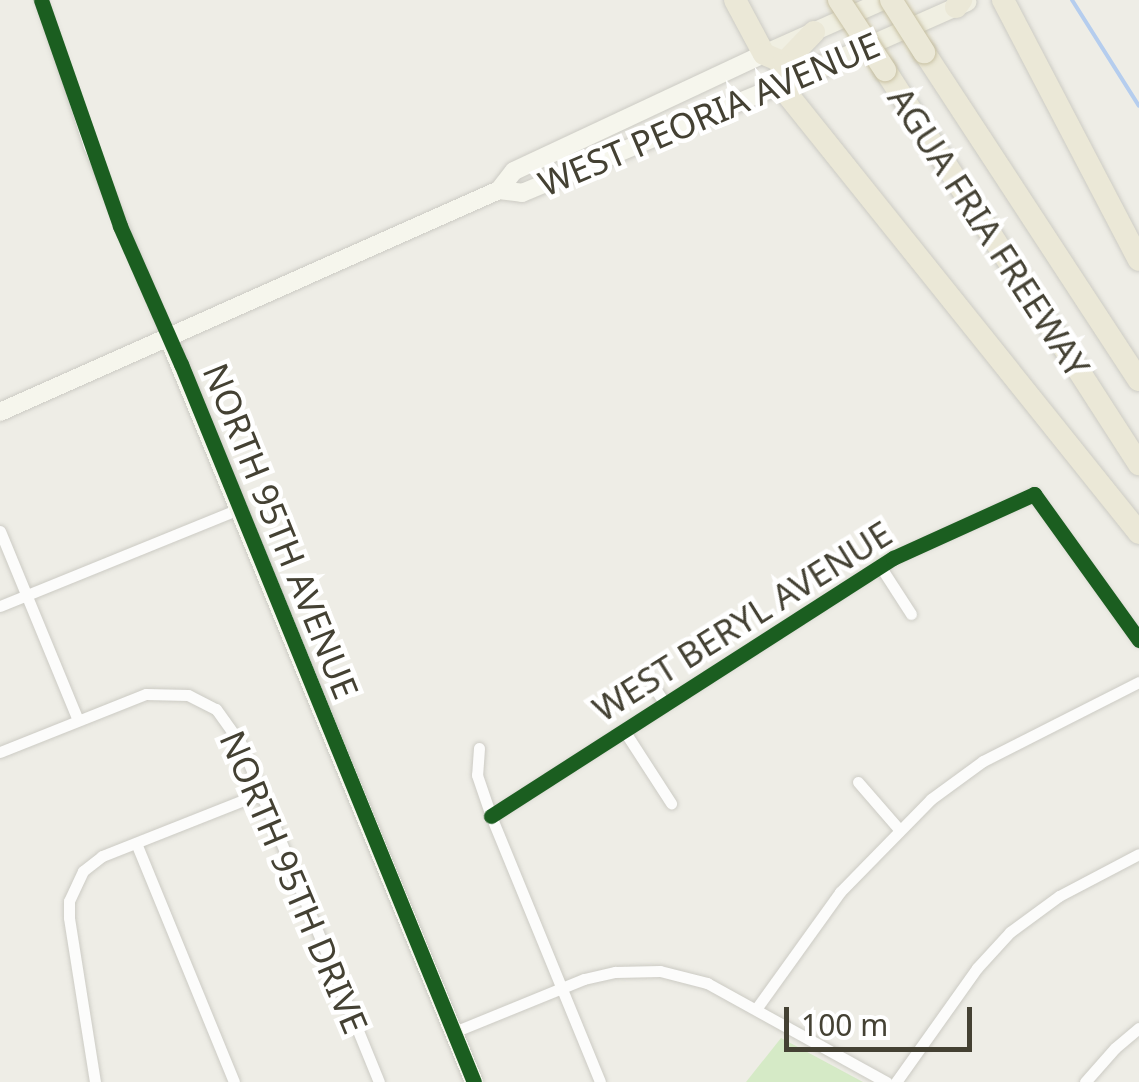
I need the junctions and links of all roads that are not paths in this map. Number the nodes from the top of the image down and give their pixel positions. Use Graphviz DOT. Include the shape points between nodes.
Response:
graph roads {
  1 [pos="40,0"];
  2 [pos="734,0"];
  3 [pos="839,0"];
  4 [pos="888,0"];
  5 [pos="1003,0"];
  6 [pos="963,2"];
  7 [pos="814,32"];
  8 [pos="823,66"];
  9 [pos="776,68"];
  10 [pos="499,190"];
  11 [pos="1139,260"];
  12 [pos="168,337"];
  13 [pos="1139,380"];
  14 [pos="0,412"];
  15 [pos="1139,464"];
  16 [pos="237,510"];
  17 [pos="0,532"];
  18 [pos="1139,533"];
  19 [pos="880,566"];
  20 [pos="26,595"];
  21 [pos="0,606"];
  22 [pos="911,614"];
  23 [pos="1139,640"];
  24 [pos="645,673"];
  25 [pos="1139,682"];
  26 [pos="666,704"];
  27 [pos="78,720"];
  28 [pos="625,732"];
  29 [pos="479,748"];
  30 [pos="0,752"];
  31 [pos="858,782"];
  32 [pos="261,793"];
  33 [pos="671,804"];
  34 [pos="491,816"];
  35 [pos="898,828"];
  36 [pos="136,842"];
  37 [pos="1139,854"];
  38 [pos="562,988"];
  39 [pos="756,1009"];
  40 [pos="1139,1028"];
  41 [pos="454,1032"];
  42 [pos="96,1082"];
  43 [pos="234,1082"];
  44 [pos="379,1082"];
  45 [pos="474,1082"];
  46 [pos="600,1082"];
  47 [pos="886,1082"];
  48 [pos="896,1082"];
  49 [pos="1085,1082"];
  1 -- 12 [label="street, NORTH 95TH AVENUE" via="89,146"];
  2 -- 9 [label="highway"];
  3 -- 15 [label="highway, AGUA FRIA FREEWAY, bridge"];
  4 -- 7 [label="main road, WEST PEORIA AVENUE"];
  4 -- 13 [label="highway, AGUA FRIA FREEWAY, bridge"];
  5 -- 11 [label="highway"];
  6 -- 8 [label="main road, WEST PEORIA AVENUE"];
  7 -- 9 [label="highway"];
  8 -- 9 [label="highway"];
  9 -- 10 [label="main road, WEST PEORIA AVENUE" via="514,170"];
  9 -- 10 [label="main road, WEST PEORIA AVENUE" via="522,193"];
  9 -- 18 [label="highway"];
  10 -- 12 [label="main road, WEST PEORIA AVENUE"];
  12 -- 14 [label="main road, WEST PEORIA AVENUE"];
  12 -- 16 [label="main road, NORTH 95TH AVENUE"];
  16 -- 20 [label="street"];
  16 -- 41 [label="main road, NORTH 95TH AVENUE"];
  17 -- 20 [label="street"];
  19 -- 22 [label="street"];
  19 -- 23 [label="street, WEST BERYL AVENUE" via="1034,494"];
  19 -- 26 [label="street, WEST BERYL AVENUE"];
  20 -- 21 [label="street"];
  20 -- 27 [label="street"];
  24 -- 26 [label="street"];
  25 -- 35 [label="street" via="983,762"];
  26 -- 28 [label="street, WEST BERYL AVENUE"];
  27 -- 30 [label="street, NORTH 95TH DRIVE"];
  27 -- 32 [label="street, NORTH 95TH DRIVE" via="160,692 205,702 234,730"];
  28 -- 33 [label="street"];
  28 -- 34 [label="street, WEST BERYL AVENUE"];
  29 -- 34 [label="street" via="477,775"];
  31 -- 35 [label="street"];
  32 -- 36 [label="street"];
  32 -- 44 [label="street, NORTH 95TH DRIVE"];
  34 -- 38 [label="street"];
  35 -- 39 [label="street" via="840,892"];
  36 -- 42 [label="street" via="90,864 69,901"];
  36 -- 43 [label="street"];
  37 -- 48 [label="street" via="1059,896 1010,932"];
  38 -- 39 [label="street" via="615,972 660,971 693,976"];
  38 -- 41 [label="street"];
  38 -- 46 [label="street"];
  39 -- 47 [label="street"];
  40 -- 49 [label="street"];
  41 -- 45 [label="main road, NORTH 95TH AVENUE"];
}
